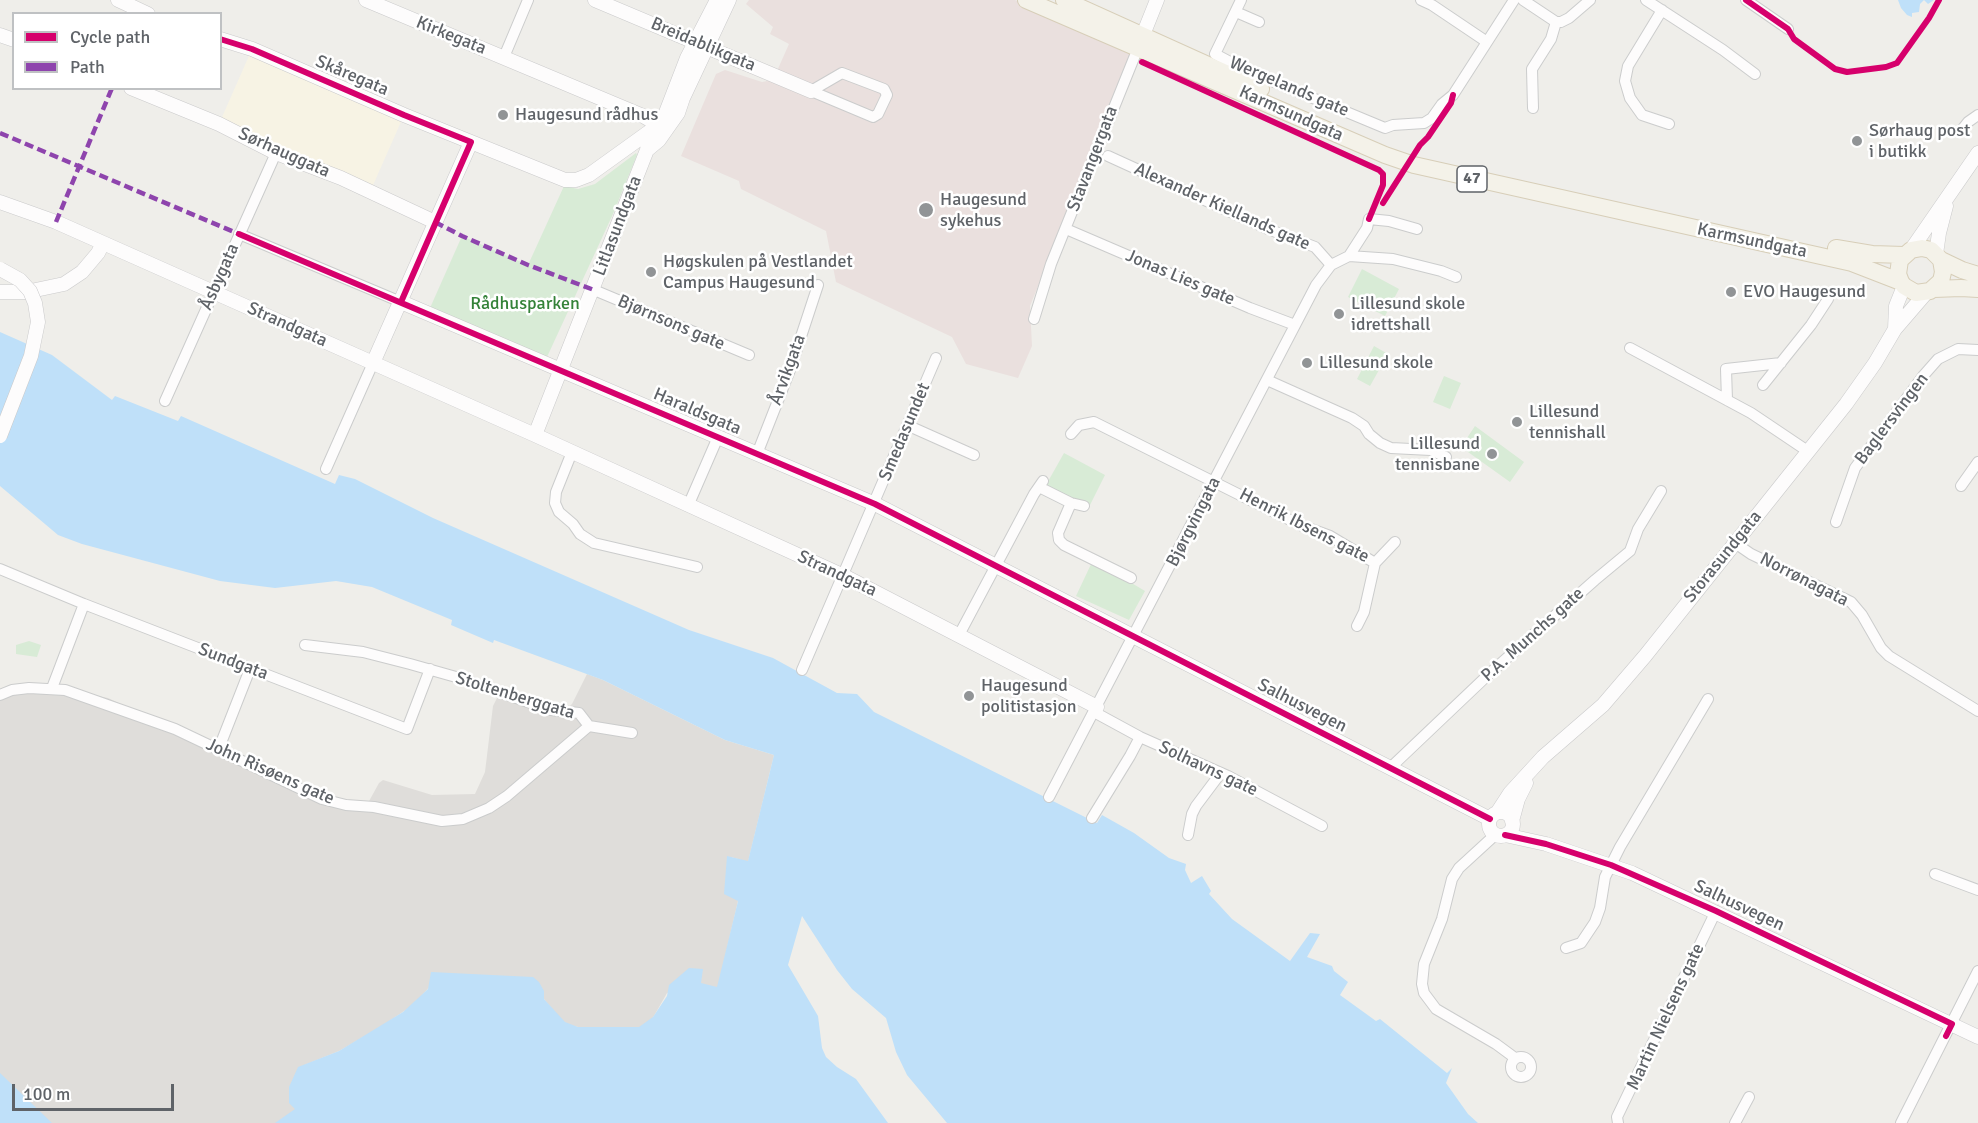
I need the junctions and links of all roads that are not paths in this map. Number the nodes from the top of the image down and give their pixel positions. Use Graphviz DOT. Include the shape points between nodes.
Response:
graph roads {
  1 [pos="118,0"];
  2 [pos="366,0"];
  3 [pos="528,0"];
  4 [pos="595,0"];
  5 [pos="717,0"];
  6 [pos="729,0"];
  7 [pos="1026,0"];
  8 [pos="1064,0"];
  9 [pos="1157,0"];
  10 [pos="1241,0"];
  11 [pos="1421,0"];
  12 [pos="1514,0"];
  13 [pos="1523,0"];
  14 [pos="1590,0"];
  15 [pos="1646,0"];
  16 [pos="1746,0"];
  17 [pos="147,10"];
  18 [pos="1662,10"];
  19 [pos="1236,12"];
  20 [pos="1259,22"];
  21 [pos="1556,22"];
  22 [pos="1788,29"];
  23 [pos="222,40"];
  24 [pos="1140,42"];
  25 [pos="1487,42"];
  26 [pos="702,44"];
  27 [pos="504,57"];
  28 [pos="1755,74"];
  29 [pos="136,90"];
  30 [pos="811,91"];
  31 [pos="682,98"];
  32 [pos="1533,108"];
  33 [pos="1978,115"];
  34 [pos="658,123"];
  35 [pos="1669,124"];
  36 [pos="1960,132"];
  37 [pos="471,142"];
  38 [pos="647,150"];
  39 [pos="276,153"];
  40 [pos="1978,153"];
  41 [pos="1108,156"];
  42 [pos="1948,198"];
  43 [pos="0,202"];
  44 [pos="435,222"];
  45 [pos="1066,229"];
  46 [pos="1417,229"];
  47 [pos="239,234"];
  48 [pos="103,243"];
  49 [pos="1907,253"];
  50 [pos="1349,256"];
  51 [pos="1939,257"];
  52 [pos="1331,265"];
  53 [pos="0,269"];
  54 [pos="1978,275"];
  55 [pos="1456,277"];
  56 [pos="1902,284"];
  57 [pos="818,285"];
  58 [pos="594,290"];
  59 [pos="1978,290"];
  60 [pos="1930,291"];
  61 [pos="0,292"];
  62 [pos="213,292"];
  63 [pos="1828,299"];
  64 [pos="401,302"];
  65 [pos="1034,319"];
  66 [pos="1295,324"];
  67 [pos="1895,329"];
  68 [pos="1630,348"];
  69 [pos="1978,350"];
  70 [pos="749,355"];
  71 [pos="936,358"];
  72 [pos="373,363"];
  73 [pos="1781,363"];
  74 [pos="561,369"];
  75 [pos="1267,380"];
  76 [pos="1763,385"];
  77 [pos="1727,400"];
  78 [pos="165,402"];
  79 [pos="909,426"];
  80 [pos="1071,434"];
  81 [pos="535,435"];
  82 [pos="0,436"];
  83 [pos="718,437"];
  84 [pos="572,452"];
  85 [pos="1809,452"];
  86 [pos="757,454"];
  87 [pos="974,455"];
  88 [pos="1446,457"];
  89 [pos="1978,462"];
  90 [pos="326,470"];
  91 [pos="1215,481"];
  92 [pos="1961,486"];
  93 [pos="1661,491"];
  94 [pos="1071,503"];
  95 [pos="875,504"];
  96 [pos="688,506"];
  97 [pos="1084,506"];
  98 [pos="1836,522"];
  99 [pos="1395,542"];
  100 [pos="1735,543"];
  101 [pos="1375,562"];
  102 [pos="996,566"];
  103 [pos="697,567"];
  104 [pos="0,569"];
  105 [pos="844,576"];
  106 [pos="1131,578"];
  107 [pos="84,604"];
  108 [pos="1357,626"];
  109 [pos="959,635"];
  110 [pos="1132,636"];
  111 [pos="305,645"];
  112 [pos="250,669"];
  113 [pos="430,669"];
  114 [pos="802,670"];
  115 [pos="52,688"];
  116 [pos="0,695"];
  117 [pos="1708,699"];
  118 [pos="1096,710"];
  119 [pos="1978,711"];
  120 [pos="590,726"];
  121 [pos="632,733"];
  122 [pos="1140,736"];
  123 [pos="219,748"];
  124 [pos="1390,768"];
  125 [pos="1532,770"];
  126 [pos="1220,774"];
  127 [pos="1049,797"];
  128 [pos="1493,816"];
  129 [pos="1092,818"];
  130 [pos="1323,826"];
  131 [pos="1506,828"];
  132 [pos="1188,835"];
  133 [pos="1611,865"];
  134 [pos="1935,874"];
  135 [pos="1978,890"];
  136 [pos="1716,911"];
  137 [pos="1566,948"];
  138 [pos="1978,971"];
  139 [pos="1952,1024"];
  140 [pos="1978,1037"];
  141 [pos="1515,1058"];
  142 [pos="1749,1097"];
  143 [pos="1618,1123"];
  144 [pos="1735,1123"];
  145 [pos="1901,1123"];
  1 -- 17 [label="street"];
  2 -- 27 [label="street, Kirkegata"];
  3 -- 27 [label="street"];
  4 -- 26 [label="street, Breidablikgata"];
  5 -- 26 [label="street, Litlasundgata"];
  6 -- 26 [label="street, Litlasundgata"];
  7 -- 24 [label="main road, Karmsundgata / 47"];
  8 -- 24 [label="main road, Karmsundgata / 47"];
  9 -- 24 [label="street, Stavangergata"];
  10 -- 19 [label="street, Wergelands gate"];
  11 -- 25 [label="street"];
  12 -- 25 [label="street"];
  13 -- 21 [label="street"];
  14 -- 21 [label="street" via="1569,18"];
  15 -- 18 [label="street"];
  16 -- 22 [label="street"];
  18 -- 28 [label="street"];
  18 -- 35 [label="street" via="1628,66 1625,81 1630,98 1642,115"];
  19 -- 20 [label="street"];
  19 -- 25 [label="street, Wergelands gate" via="1215,54 1385,128 1424,123 1432,118 1452,96"];
  21 -- 32 [label="street" via="1551,39 1532,69"];
  23 -- 37 [label="street, Skåregata"];
  24 -- 45 [label="street, Stavangergata"];
  24 -- 49 [label="main road, Karmsundgata / 47" via="1428,159 1820,245 1856,252"];
  24 -- 56 [label="main road, Karmsundgata / 47" via="1414,165 1852,263"];
  26 -- 30 [label="street, Breidablikgata"];
  26 -- 31 [label="street, Litlasundgata"];
  26 -- 34 [label="street, Litlasundgata" via="687,58"];
  27 -- 34 [label="street, Kirkegata"];
  29 -- 39 [label="street, Sørhauggata" via="219,124"];
  30 -- 30 [label="street, Breidablikgata" via="873,117 887,95 884,89 842,73"];
  31 -- 34 [label="street, Litlasundgata"];
  31 -- 38 [label="street, Litlasundgata" via="672,123"];
  33 -- 36 [label="street"];
  34 -- 37 [label="street, Skåregata" via="589,175 576,180 555,177"];
  34 -- 38 [label="street, Litlasundgata"];
  37 -- 44 [label="street"];
  38 -- 58 [label="street, Litlasundgata"];
  39 -- 44 [label="street, Sørhauggata"];
  39 -- 47 [label="street, Åsbygata"];
  40 -- 42 [label="street"];
  41 -- 52 [label="street, Alexander Kiellands gate" via="1315,247"];
  42 -- 49 [label="street"];
  42 -- 51 [label="street" via="1939,233"];
  43 -- 48 [label="street, Strandgata"];
  44 -- 64 [label="street"];
  45 -- 65 [label="street, Stavangergata"];
  45 -- 66 [label="street, Jonas Lies gate"];
  46 -- 50 [label="street" via="1369,219"];
  47 -- 62 [label="street, Åsbygata"];
  47 -- 64 [label="street, Haraldsgata"];
  48 -- 61 [label="street" via="90,265 64,284 26,292"];
  48 -- 62 [label="street, Strandgata"];
  49 -- 51 [label="main road, 47" via="1922,248"];
  49 -- 56 [label="main road" via="1898,268"];
  50 -- 52 [label="street, Bjørgvingata"];
  50 -- 55 [label="street" via="1393,259"];
  51 -- 54 [label="main road, 47"];
  51 -- 60 [label="main road" via="1943,275"];
  52 -- 66 [label="street, Bjørgvingata"];
  53 -- 82 [label="street, bridge" via="30,291 38,322 31,356"];
  56 -- 60 [label="main road, 47" via="1916,293"];
  56 -- 67 [label="street, Storasundgata"];
  57 -- 86 [label="street, Årvikgata"];
  58 -- 70 [label="street, Bjørnsons gate"];
  58 -- 74 [label="street, Litlasundgata"];
  59 -- 60 [label="main road, 47"];
  60 -- 67 [label="street, Storasundgata"];
  62 -- 72 [label="street, Strandgata"];
  62 -- 78 [label="street, Åsbygata"];
  63 -- 73 [label="street"];
  64 -- 72 [label="street"];
  64 -- 74 [label="street, Haraldsgata"];
  66 -- 75 [label="street, Bjørgvingata"];
  67 -- 85 [label="street, Storasundgata" via="1864,380"];
  68 -- 77 [label="street"];
  69 -- 98 [label="street, Baglersvingen" via="1958,349 1938,358 1923,376 1855,468"];
  71 -- 79 [label="street, Smedasundet"];
  72 -- 81 [label="street, Strandgata"];
  72 -- 90 [label="street"];
  73 -- 76 [label="street"];
  73 -- 77 [label="street" via="1726,369"];
  74 -- 81 [label="street, Litlasundgata"];
  74 -- 83 [label="street, Haraldsgata"];
  75 -- 88 [label="street" via="1352,418 1391,448 1431,450"];
  75 -- 91 [label="street, Bjørgvingata"];
  77 -- 85 [label="street"];
  79 -- 87 [label="street"];
  79 -- 95 [label="street, Smedasundet"];
  80 -- 91 [label="street, Henrik Ibsens gate" via="1079,425 1094,422"];
  81 -- 84 [label="street, Strandgata"];
  83 -- 86 [label="street, Haraldsgata"];
  83 -- 96 [label="street"];
  84 -- 96 [label="street, Strandgata"];
  84 -- 103 [label="street" via="555,503 580,534 594,543"];
  85 -- 100 [label="street, Storasundgata"];
  86 -- 95 [label="street, Haraldsgata"];
  89 -- 92 [label="street"];
  91 -- 101 [label="street, Henrik Ibsens gate"];
  91 -- 110 [label="street, Bjørgvingata"];
  93 -- 124 [label="street, P.A. Munchs gate" via="1630,551 1498,666"];
  94 -- 97 [label="street"];
  94 -- 102 [label="street" via="1041,484"];
  94 -- 106 [label="street" via="1059,540"];
  95 -- 102 [label="street, Haraldsgata"];
  95 -- 105 [label="street, Smedasundet"];
  96 -- 105 [label="street, Strandgata"];
  99 -- 101 [label="street, Henrik Ibsens gate"];
  100 -- 119 [label="street, Norrønagata" via="1851,602 1890,656"];
  100 -- 125 [label="street, Storasundgata" via="1622,684"];
  101 -- 108 [label="street"];
  102 -- 109 [label="street"];
  102 -- 110 [label="street, Haraldsgata"];
  104 -- 107 [label="street, Sundgata"];
  105 -- 109 [label="street, Strandgata"];
  105 -- 114 [label="street, Smedasundet"];
  107 -- 112 [label="street, Sundgata"];
  107 -- 115 [label="street"];
  109 -- 118 [label="street, Strandgata"];
  110 -- 118 [label="street, Bjørgvingata"];
  110 -- 124 [label="street, Salhusvegen"];
  111 -- 113 [label="street, Stoltenberggata" via="363,652"];
  112 -- 113 [label="street, Sundgata" via="407,729"];
  112 -- 123 [label="street"];
  113 -- 120 [label="street, Stoltenberggata" via="551,710 579,713"];
  115 -- 116 [label="street, John Risøens gate" via="12,690"];
  115 -- 123 [label="street, John Risøens gate" via="97,699"];
  117 -- 133 [label="street"];
  118 -- 122 [label="street, Solhavns gate"];
  118 -- 127 [label="street, Bjørgvingata"];
  120 -- 121 [label="street, Stoltenberggata"];
  120 -- 123 [label="street, John Risøens gate" via="489,808 463,819 442,821 322,799"];
  122 -- 126 [label="street, Solhavns gate"];
  122 -- 129 [label="street"];
  124 -- 128 [label="street, Salhusvegen"];
  125 -- 128 [label="street, Storasundgata"];
  125 -- 131 [label="street, Storasundgata"];
  126 -- 130 [label="street, Solhavns gate"];
  126 -- 132 [label="street" via="1196,806"];
  128 -- 131 [label="street, Salhusvegen" via="1505,813"];
  128 -- 131 [label="street" via="1489,826"];
  131 -- 133 [label="street, Salhusvegen"];
  131 -- 141 [label="street" via="1459,868 1452,879 1442,919 1424,964 1422,984 1436,1009"];
  133 -- 136 [label="street, Salhusvegen"];
  133 -- 137 [label="street" via="1595,922 1581,943"];
  134 -- 135 [label="street"];
  136 -- 139 [label="street, Salhusvegen"];
  136 -- 143 [label="street, Martin Nielsens gate" via="1617,1117"];
  138 -- 139 [label="street"];
  139 -- 140 [label="street, Salhusvegen"];
  139 -- 145 [label="street"];
  142 -- 144 [label="street"];
}
